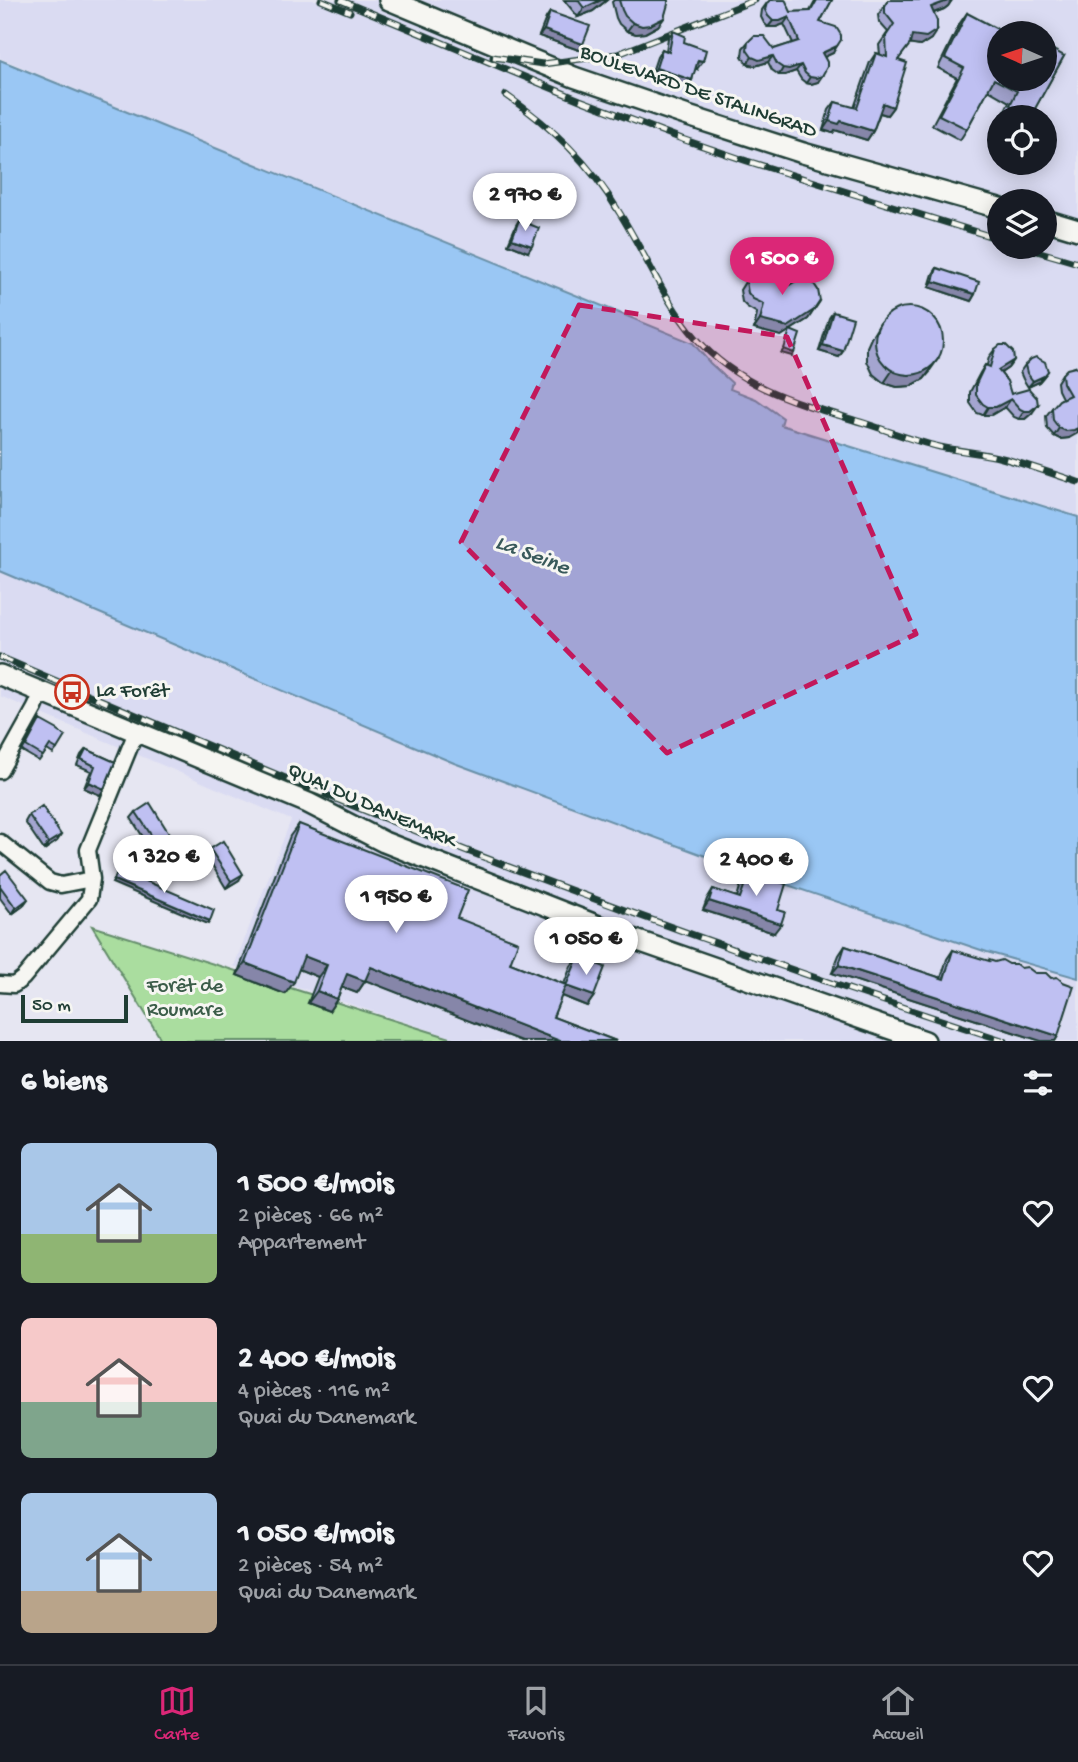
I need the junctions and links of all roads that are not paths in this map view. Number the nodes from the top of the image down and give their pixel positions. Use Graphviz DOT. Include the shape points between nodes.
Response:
graph roads {
  1 [pos="389,0"];
  2 [pos="987,205"];
  3 [pos="1057,224"];
  4 [pos="1078,230"];
  5 [pos="0,675"];
  6 [pos="42,692"];
  7 [pos="136,732"];
  8 [pos="0,771"];
  9 [pos="0,842"];
  10 [pos="92,879"];
  11 [pos="0,984"];
  12 [pos="925,1041"];
  1 -- 2 [label="main road, BOULEVARD DE STALINGRAD" via="574,77 803,153"];
  3 -- 4 [label="main road"];
  5 -- 6 [label="main road, QUAI DU DANEMARK"];
  6 -- 7 [label="main road, QUAI DU DANEMARK"];
  6 -- 8 [label="street"];
  7 -- 10 [label="street" via="88,850"];
  7 -- 12 [label="main road, QUAI DU DANEMARK" via="309,803 384,842 624,936"];
  9 -- 10 [label="street" via="50,881 61,885"];
  10 -- 11 [label="street" via="89,899 23,978 14,985"];
}
